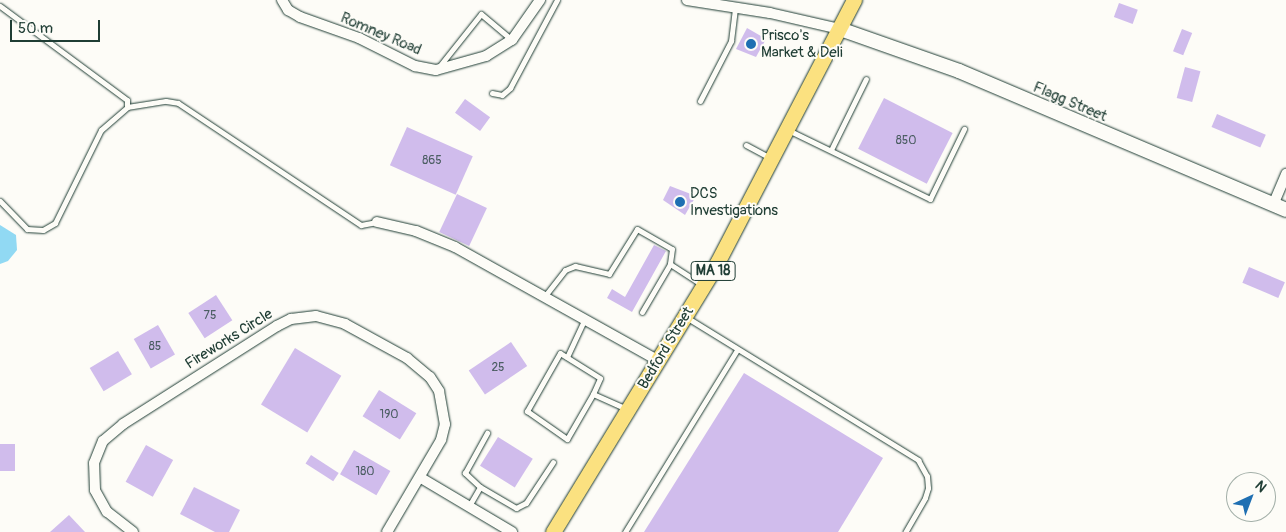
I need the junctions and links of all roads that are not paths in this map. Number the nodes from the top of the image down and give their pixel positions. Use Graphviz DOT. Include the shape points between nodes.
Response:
graph roads {
  1 [pos="282,0"];
  2 [pos="540,0"];
  3 [pos="558,0"];
  4 [pos="686,0"];
  5 [pos="854,0"];
  6 [pos="0,6"];
  7 [pos="735,8"];
  8 [pos="840,29"];
  9 [pos="512,40"];
  10 [pos="436,70"];
  11 [pos="866,79"];
  12 [pos="492,93"];
  13 [pos="700,101"];
  14 [pos="127,107"];
  15 [pos="964,128"];
  16 [pos="788,129"];
  17 [pos="746,145"];
  18 [pos="831,150"];
  19 [pos="773,159"];
  20 [pos="1286,174"];
  21 [pos="0,201"];
  22 [pos="1280,208"];
  23 [pos="377,222"];
  24 [pos="670,264"];
  25 [pos="704,286"];
  26 [pos="544,298"];
  27 [pos="642,312"];
  28 [pos="686,317"];
  29 [pos="584,321"];
  30 [pos="738,350"];
  31 [pos="567,357"];
  32 [pos="659,361"];
  33 [pos="593,394"];
  34 [pos="628,410"];
  35 [pos="486,433"];
  36 [pos="553,462"];
  37 [pos="420,478"];
  38 [pos="480,487"];
  39 [pos="469,506"];
  40 [pos="133,532"];
  41 [pos="386,532"];
  42 [pos="512,532"];
  43 [pos="553,532"];
  44 [pos="625,532"];
  45 [pos="905,532"];
  1 -- 10 [label="street, Romney Road" via="288,10 300,17 359,38 415,66"];
  2 -- 9 [label="street, Romney Road"];
  3 -- 12 [label="lane" via="510,88 502,95"];
  4 -- 7 [label="street"];
  5 -- 8 [label="main road, Bedford Street / MA 18"];
  6 -- 14 [label="lane" via="126,100"];
  7 -- 8 [label="street"];
  7 -- 13 [label="lane" via="731,41"];
  8 -- 16 [label="main road, Bedford Street / MA 18"];
  8 -- 22 [label="street, Flagg Street" via="938,63"];
  9 -- 10 [label="street, Romney Road" via="486,56"];
  9 -- 10 [label="lane" via="481,14"];
  11 -- 18 [label="lane"];
  14 -- 21 [label="lane" via="101,130 55,223 43,230 28,229"];
  14 -- 23 [label="lane" via="178,102 361,225"];
  15 -- 18 [label="lane" via="930,199"];
  16 -- 18 [label="lane"];
  16 -- 19 [label="main road, Bedford Street / MA 18"];
  17 -- 19 [label="lane"];
  19 -- 25 [label="main road, Bedford Street / MA 18"];
  20 -- 22 [label="street"];
  23 -- 26 [label="street" via="416,231 454,247"];
  24 -- 25 [label="lane"];
  24 -- 26 [label="lane" via="672,249 637,229 609,274 575,266 565,270"];
  24 -- 27 [label="lane"];
  25 -- 28 [label="main road, Bedford Street / MA 18"];
  26 -- 29 [label="street"];
  28 -- 30 [label="lane"];
  28 -- 32 [label="main road, Bedford Street / MA 18"];
  29 -- 31 [label="lane"];
  29 -- 32 [label="street"];
  30 -- 44 [label="lane"];
  30 -- 45 [label="lane" via="918,460 927,476 928,488"];
  31 -- 33 [label="lane" via="600,378"];
  31 -- 33 [label="lane" via="560,353 527,411 567,439"];
  32 -- 34 [label="main road, Bedford Street / MA 18"];
  33 -- 34 [label="lane"];
  34 -- 43 [label="main road, Bedford Street / MA 18"];
  35 -- 38 [label="lane" via="465,473"];
  36 -- 38 [label="lane" via="526,503 516,508"];
  37 -- 39 [label="street"];
  37 -- 40 [label="street, Fireworks Circle" via="441,440 445,424 439,391 430,377 407,358 345,324 329,318 304,316 277,326 123,424 103,441 94,463 95,490 107,512"];
  37 -- 41 [label="street, Fireworks Circle"];
  38 -- 39 [label="lane"];
  39 -- 42 [label="street"];
}
